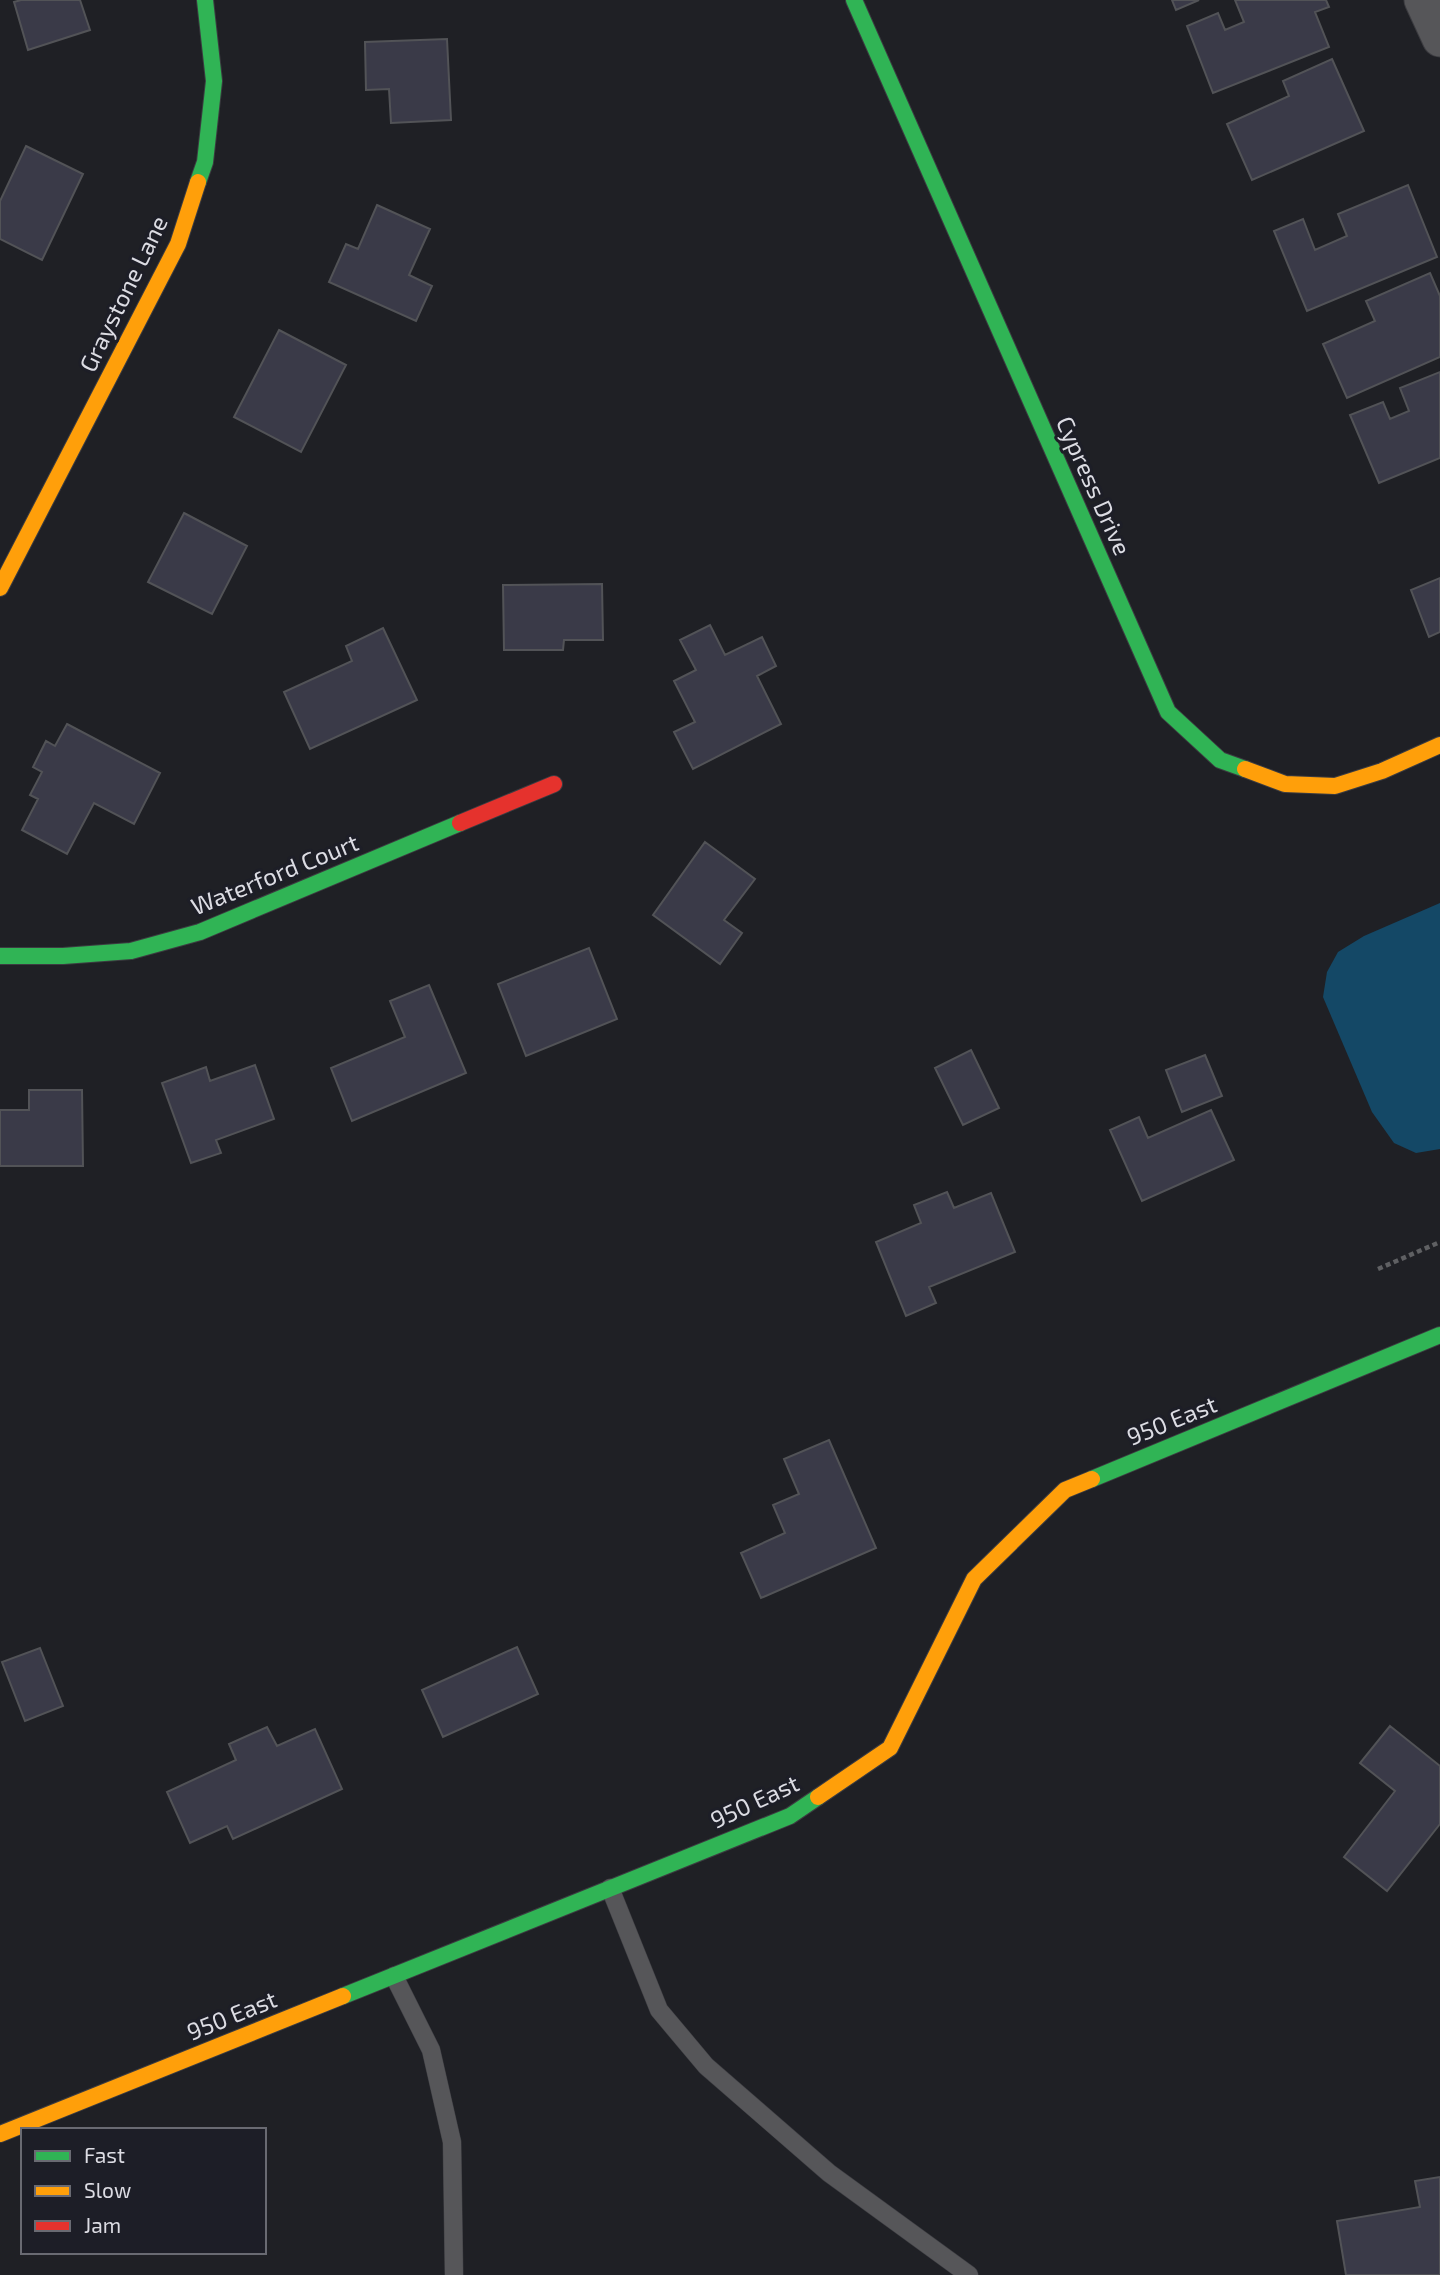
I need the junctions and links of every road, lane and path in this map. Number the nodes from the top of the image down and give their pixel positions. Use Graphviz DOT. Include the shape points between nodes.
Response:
graph roads {
  1 [pos="205,0"];
  2 [pos="854,0"];
  3 [pos="1422,0"];
  4 [pos="1440,39"];
  5 [pos="0,588"];
  6 [pos="1440,745"];
  7 [pos="554,783"];
  8 [pos="0,956"];
  9 [pos="1440,1242"];
  10 [pos="1378,1269"];
  11 [pos="1440,1335"];
  12 [pos="610,1888"];
  13 [pos="394,1976"];
  14 [pos="0,2134"];
  15 [pos="454,2275"];
  16 [pos="969,2275"];
  1 -- 5 [label="street, Graystone Lane" via="214,81 205,162 178,244"];
  2 -- 6 [label="street, Cypress Drive" via="1168,712 1220,760 1285,784 1335,786"];
  3 -- 4 [label="street"];
  7 -- 8 [label="street, Waterford Court" via="200,932 131,951"];
  9 -- 10 [label="path"];
  11 -- 12 [label="street, 950 East" via="1065,1490 974,1579 890,1748 790,1816"];
  12 -- 13 [label="street, 950 East"];
  12 -- 16 [label="lane" via="659,2010 706,2066 829,2173"];
  13 -- 14 [label="street, 950 East"];
  13 -- 15 [label="lane" via="431,2050 452,2142"];
}
